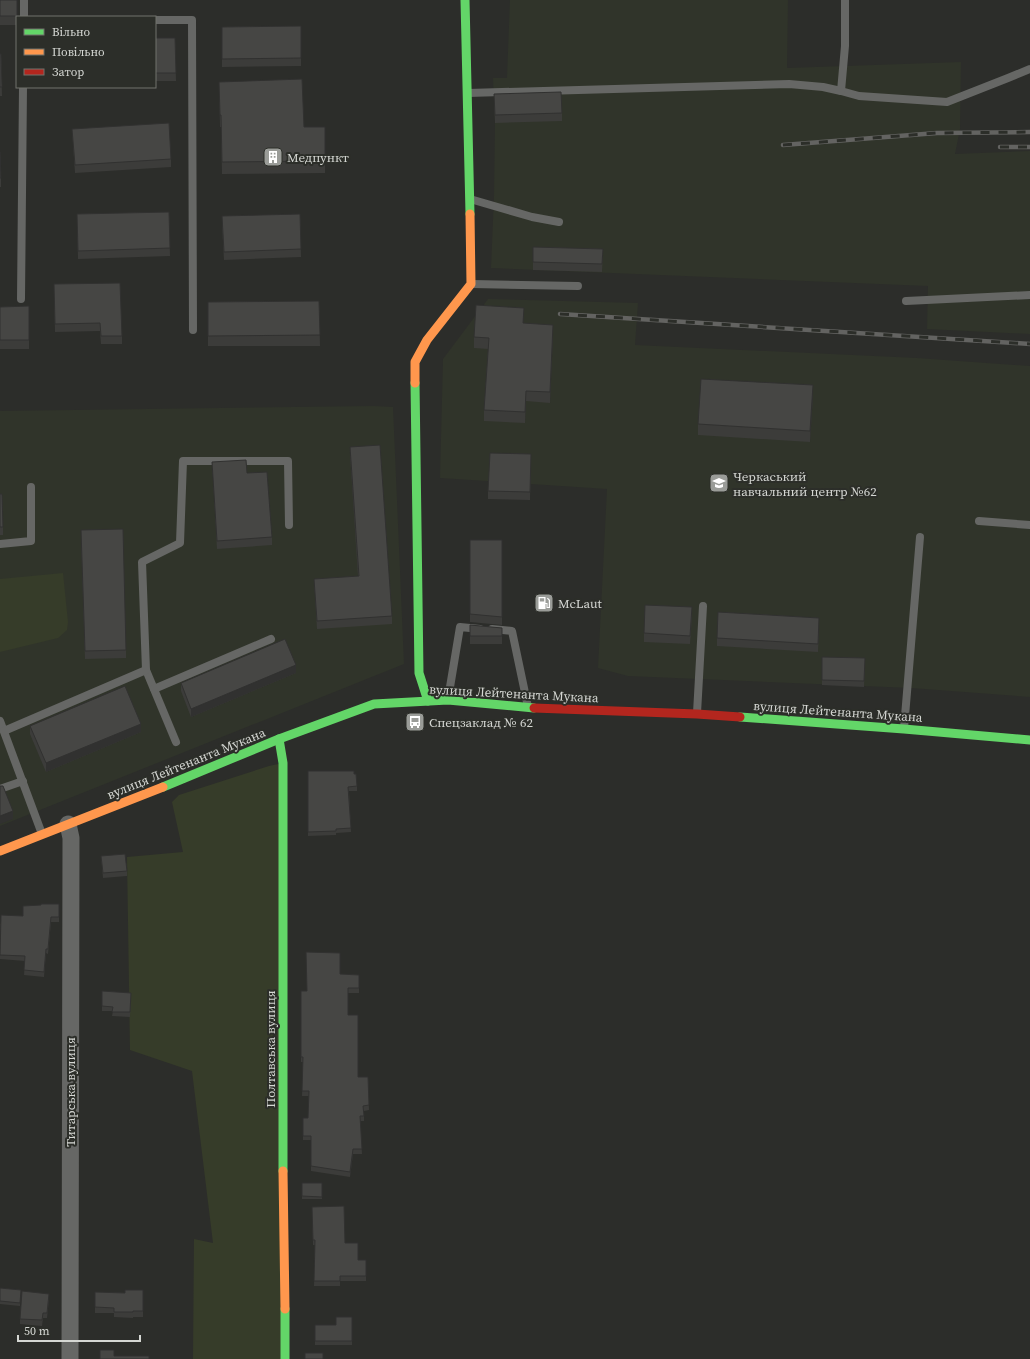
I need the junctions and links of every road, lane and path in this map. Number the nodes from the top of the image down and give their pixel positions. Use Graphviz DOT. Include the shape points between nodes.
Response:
graph roads {
  1 [pos="24,0"];
  2 [pos="465,0"];
  3 [pos="845,0"];
  4 [pos="24,16"];
  5 [pos="156,20"];
  6 [pos="1030,69"];
  7 [pos="23,88"];
  8 [pos="842,91"];
  9 [pos="467,93"];
  10 [pos="469,199"];
  11 [pos="559,222"];
  12 [pos="471,284"];
  13 [pos="578,286"];
  14 [pos="1030,295"];
  15 [pos="21,299"];
  16 [pos="906,301"];
  17 [pos="193,330"];
  18 [pos="31,487"];
  19 [pos="979,521"];
  20 [pos="289,525"];
  21 [pos="1030,525"];
  22 [pos="920,537"];
  23 [pos="0,544"];
  24 [pos="703,606"];
  25 [pos="271,639"];
  26 [pos="146,670"];
  27 [pos="154,689"];
  28 [pos="448,700"];
  29 [pos="428,702"];
  30 [pos="528,708"];
  31 [pos="697,714"];
  32 [pos="0,721"];
  33 [pos="904,729"];
  34 [pos="4,731"];
  35 [pos="279,739"];
  36 [pos="1030,740"];
  37 [pos="176,742"];
  38 [pos="23,781"];
  39 [pos="0,789"];
  40 [pos="68,824"];
  41 [pos="42,835"];
  42 [pos="0,851"];
  43 [pos="70,1359"];
  44 [pos="285,1359"];
  1 -- 4 [label="lane"];
  2 -- 9 [label="street"];
  3 -- 8 [label="lane"];
  5 -- 17 [label="lane" via="192,20"];
  6 -- 8 [label="lane" via="947,102 859,96"];
  7 -- 15 [label="lane"];
  8 -- 9 [label="lane" via="790,84"];
  9 -- 10 [label="street"];
  10 -- 11 [label="lane" via="532,218"];
  10 -- 12 [label="street"];
  12 -- 13 [label="lane"];
  12 -- 29 [label="street" via="427,340 415,362 419,673"];
  14 -- 16 [label="lane"];
  18 -- 23 [label="lane" via="31,542"];
  19 -- 21 [label="lane"];
  20 -- 26 [label="lane" via="288,461 183,461 180,543 142,562"];
  22 -- 33 [label="lane"];
  24 -- 31 [label="lane"];
  25 -- 27 [label="lane"];
  26 -- 27 [label="lane"];
  26 -- 34 [label="lane"];
  27 -- 37 [label="lane"];
  28 -- 29 [label="street, вулиця Лейтенанта Мукана"];
  28 -- 30 [label="street, вулиця Лейтенанта Мукана"];
  28 -- 30 [label="lane" via="460,628 512,631"];
  29 -- 35 [label="street, вулиця Лейтенанта Мукана" via="374,704"];
  30 -- 31 [label="street, вулиця Лейтенанта Мукана"];
  31 -- 33 [label="street, вулиця Лейтенанта Мукана"];
  32 -- 34 [label="lane"];
  33 -- 36 [label="street, вулиця Лейтенанта Мукана"];
  34 -- 38 [label="lane"];
  35 -- 40 [label="street, вулиця Лейтенанта Мукана"];
  35 -- 44 [label="street, Полтавська вулиця" via="283,763"];
  38 -- 39 [label="lane"];
  38 -- 41 [label="lane"];
  40 -- 41 [label="street, вулиця Лейтенанта Мукана"];
  40 -- 43 [label="street, Титарська вулиця" via="71,838"];
  41 -- 42 [label="street, вулиця Лейтенанта Мукана"];
}
